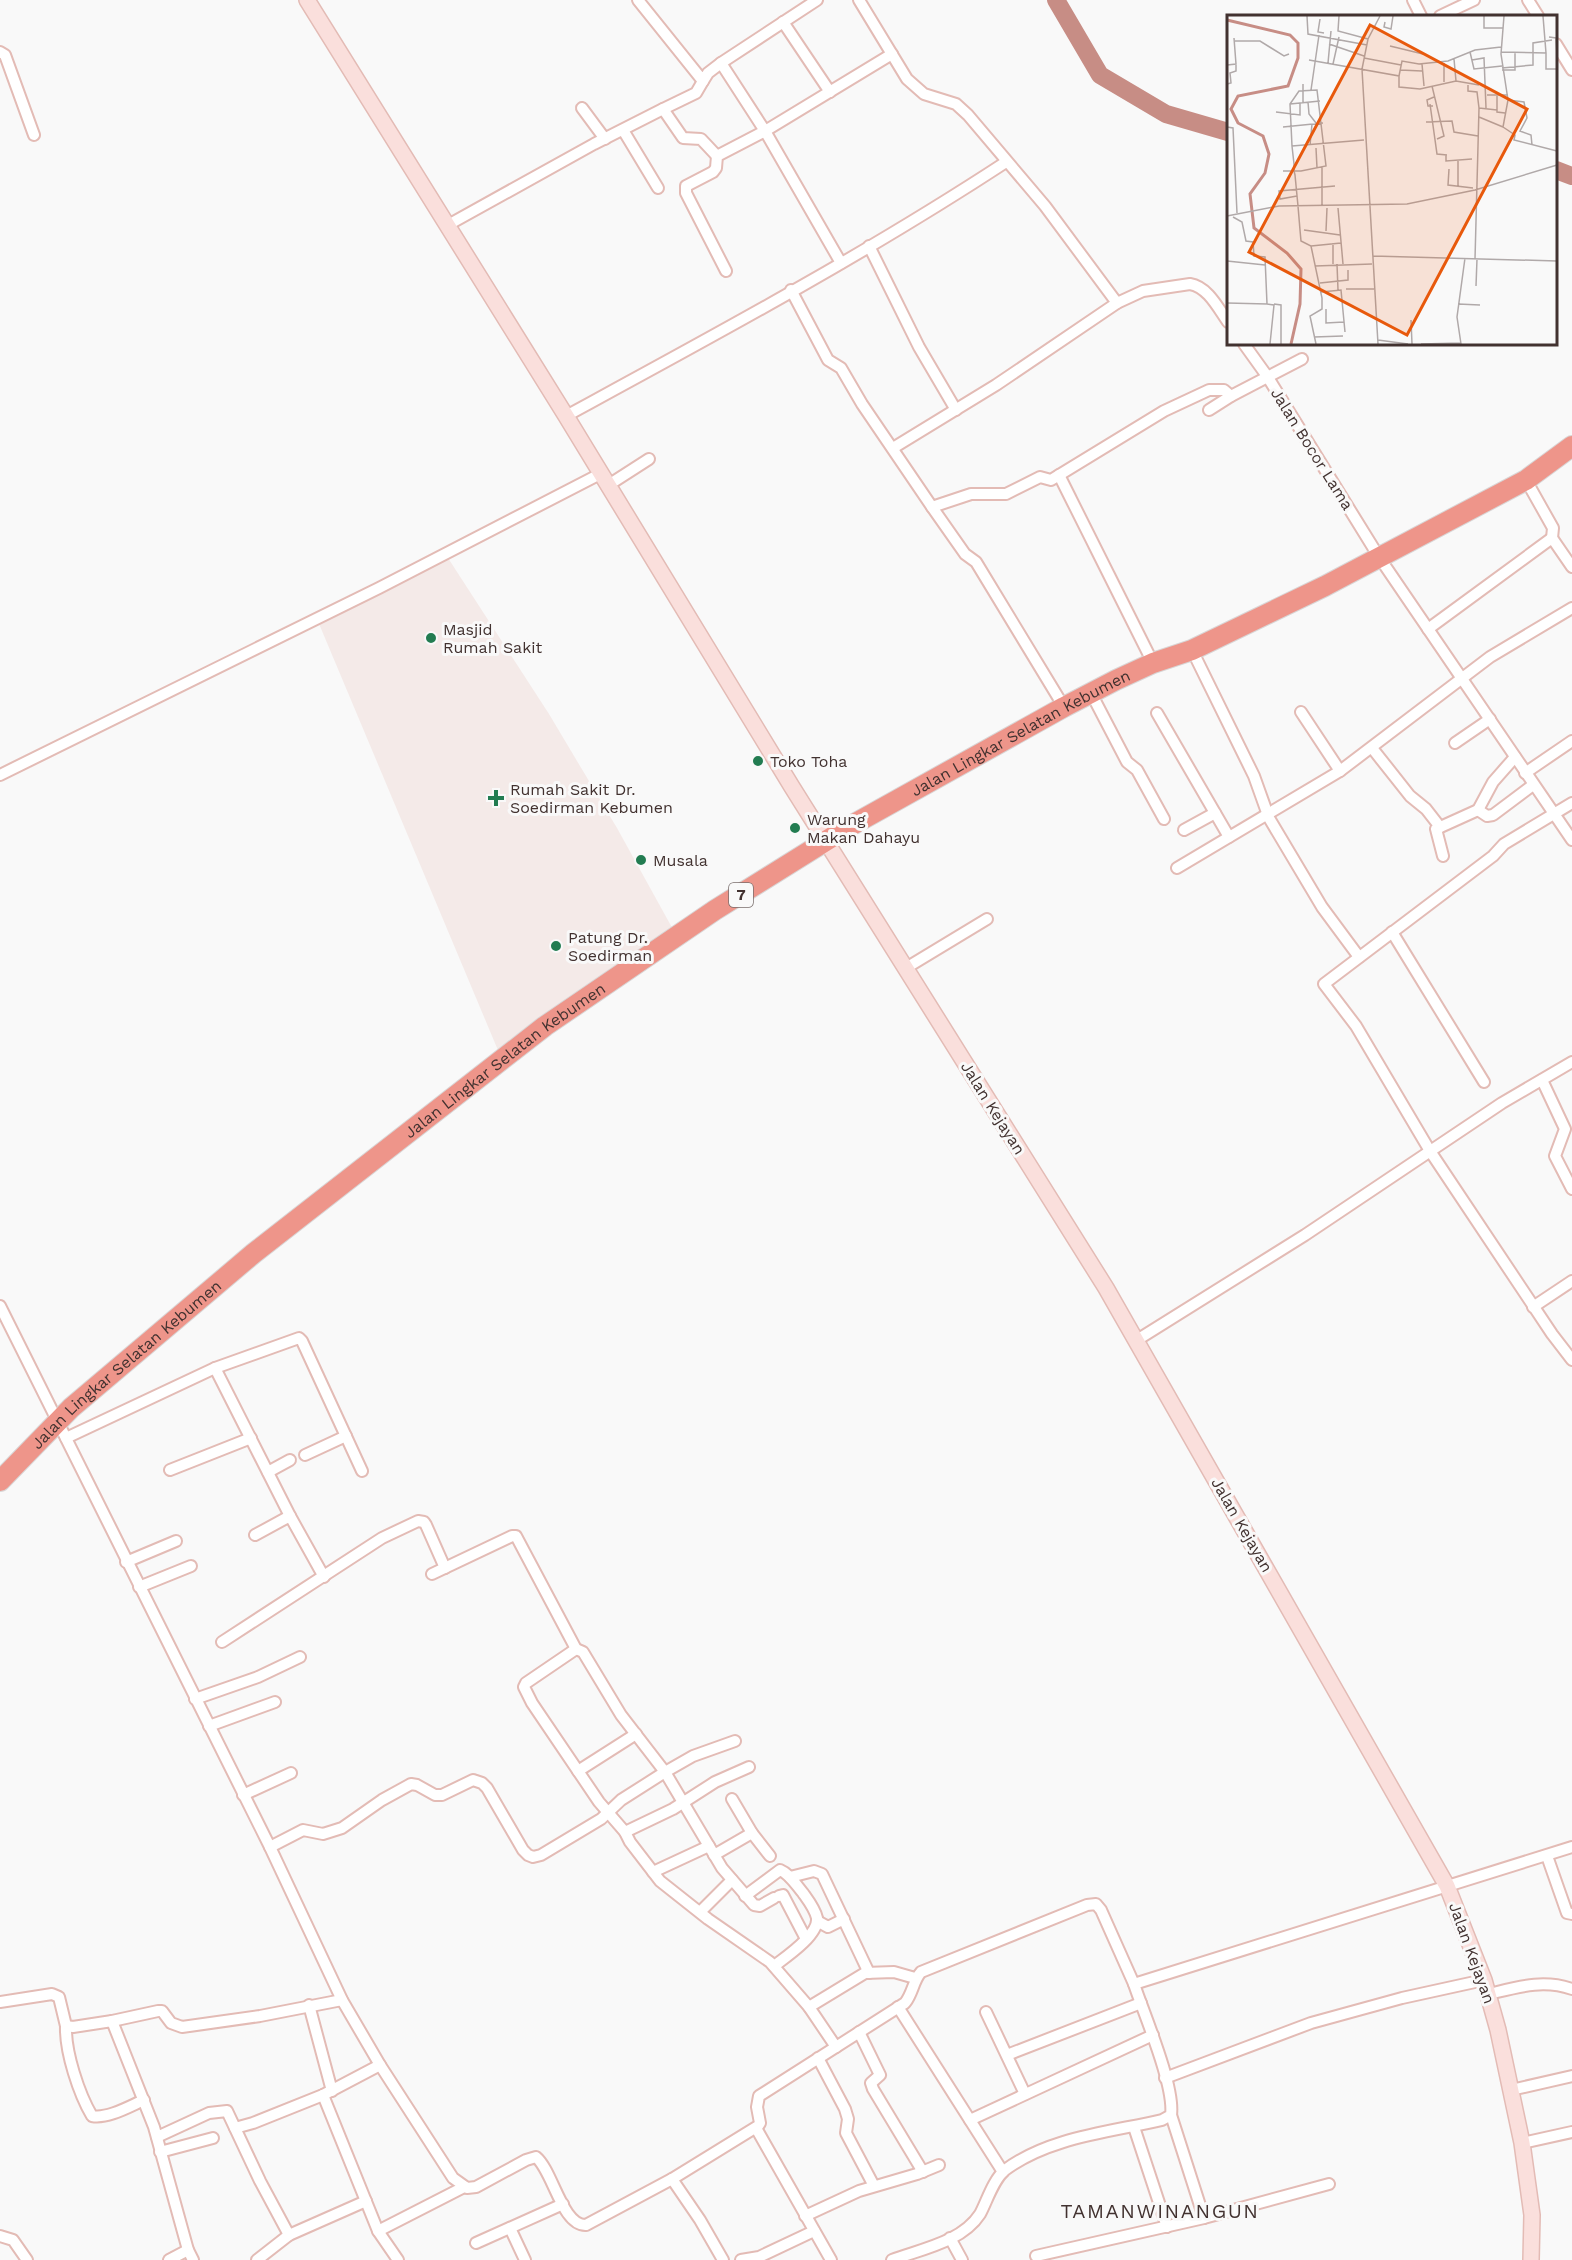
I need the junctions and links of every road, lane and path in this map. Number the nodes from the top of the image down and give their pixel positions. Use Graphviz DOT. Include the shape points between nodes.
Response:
graph roads {
  1 [pos="307,0"];
  2 [pos="638,0"];
  3 [pos="818,0"];
  4 [pos="859,0"];
  5 [pos="1413,0"];
  6 [pos="1474,0"];
  7 [pos="1528,0"];
  8 [pos="799,5"];
  9 [pos="1421,15"];
  10 [pos="1442,15"];
  11 [pos="1537,15"];
  12 [pos="783,22"];
  13 [pos="1557,46"];
  14 [pos="0,52"];
  15 [pos="892,54"];
  16 [pos="721,63"];
  17 [pos="1572,70"];
  18 [pos="703,81"];
  19 [pos="830,92"];
  20 [pos="582,108"];
  21 [pos="663,109"];
  22 [pos="623,130"];
  23 [pos="765,131"];
  24 [pos="34,135"];
  25 [pos="605,139"];
  26 [pos="723,153"];
  27 [pos="1006,162"];
  28 [pos="658,188"];
  29 [pos="448,225"];
  30 [pos="869,246"];
  31 [pos="841,263"];
  32 [pos="726,271"];
  33 [pos="791,290"];
  34 [pos="1117,303"];
  35 [pos="1227,321"];
  36 [pos="1245,345"];
  37 [pos="1302,359"];
  38 [pos="1267,376"];
  39 [pos="1231,396"];
  40 [pos="956,410"];
  41 [pos="1209,410"];
  42 [pos="566,416"];
  43 [pos="1572,446"];
  44 [pos="893,448"];
  45 [pos="649,459"];
  46 [pos="1059,476"];
  47 [pos="604,480"];
  48 [pos="1526,480"];
  49 [pos="932,507"];
  50 [pos="1552,538"];
  51 [pos="1379,557"];
  52 [pos="1572,567"];
  53 [pos="1572,608"];
  54 [pos="1428,629"];
  55 [pos="1192,650"];
  56 [pos="1153,663"];
  57 [pos="1462,677"];
  58 [pos="1091,693"];
  59 [pos="1064,707"];
  60 [pos="1301,712"];
  61 [pos="1157,713"];
  62 [pos="1490,719"];
  63 [pos="1572,741"];
  64 [pos="1455,743"];
  65 [pos="1372,748"];
  66 [pos="1515,757"];
  67 [pos="1340,771"];
  68 [pos="1525,773"];
  69 [pos="0,775"];
  70 [pos="1533,785"];
  71 [pos="1572,803"];
  72 [pos="1478,810"];
  73 [pos="1215,813"];
  74 [pos="1553,813"];
  75 [pos="1268,816"];
  76 [pos="1164,819"];
  77 [pos="1440,827"];
  78 [pos="1184,830"];
  79 [pos="1228,837"];
  80 [pos="1572,840"];
  81 [pos="826,841"];
  82 [pos="1443,856"];
  83 [pos="1177,868"];
  84 [pos="987,919"];
  85 [pos="1392,932"];
  86 [pos="1359,957"];
  87 [pos="906,968"];
  88 [pos="1572,1062"];
  89 [pos="1542,1080"];
  90 [pos="1484,1082"];
  91 [pos="1430,1151"];
  92 [pos="1572,1189"];
  93 [pos="1572,1281"];
  94 [pos="0,1306"];
  95 [pos="1533,1306"];
  96 [pos="1137,1340"];
  97 [pos="1572,1360"];
  98 [pos="215,1368"];
  99 [pos="62,1430"];
  100 [pos="346,1436"];
  101 [pos="251,1438"];
  102 [pos="305,1455"];
  103 [pos="290,1460"];
  104 [pos="170,1470"];
  105 [pos="362,1471"];
  106 [pos="268,1472"];
  107 [pos="0,1481"];
  108 [pos="290,1516"];
  109 [pos="255,1535"];
  110 [pos="176,1541"];
  111 [pos="126,1562"];
  112 [pos="191,1566"];
  113 [pos="445,1568"];
  114 [pos="432,1574"];
  115 [pos="324,1577"];
  116 [pos="139,1587"];
  117 [pos="222,1642"];
  118 [pos="576,1649"];
  119 [pos="300,1657"];
  120 [pos="195,1699"];
  121 [pos="275,1702"];
  122 [pos="209,1726"];
  123 [pos="636,1734"];
  124 [pos="735,1741"];
  125 [pos="749,1767"];
  126 [pos="578,1770"];
  127 [pos="665,1772"];
  128 [pos="291,1773"];
  129 [pos="243,1796"];
  130 [pos="732,1799"];
  131 [pos="682,1802"];
  132 [pos="607,1812"];
  133 [pos="625,1832"];
  134 [pos="752,1833"];
  135 [pos="1572,1846"];
  136 [pos="270,1847"];
  137 [pos="712,1851"];
  138 [pos="770,1856"];
  139 [pos="1547,1856"];
  140 [pos="653,1872"];
  141 [pos="790,1877"];
  142 [pos="732,1880"];
  143 [pos="1447,1886"];
  144 [pos="745,1896"];
  145 [pos="808,1900"];
  146 [pos="791,1910"];
  147 [pos="700,1912"];
  148 [pos="1572,1914"];
  149 [pos="844,1919"];
  150 [pos="817,1921"];
  151 [pos="806,1939"];
  152 [pos="774,1966"];
  153 [pos="870,1972"];
  154 [pos="915,1978"];
  155 [pos="1134,1984"];
  156 [pos="1486,1987"];
  157 [pos="1572,1989"];
  158 [pos="342,2000"];
  159 [pos="0,2002"];
  160 [pos="1141,2002"];
  161 [pos="309,2005"];
  162 [pos="809,2007"];
  163 [pos="898,2007"];
  164 [pos="986,2012"];
  165 [pos="112,2021"];
  166 [pos="66,2026"];
  167 [pos="859,2032"];
  168 [pos="1153,2035"];
  169 [pos="836,2047"];
  170 [pos="1007,2055"];
  171 [pos="818,2058"];
  172 [pos="380,2065"];
  173 [pos="1572,2076"];
  174 [pos="1165,2078"];
  175 [pos="1511,2090"];
  176 [pos="327,2093"];
  177 [pos="1025,2094"];
  178 [pos="144,2100"];
  179 [pos="1171,2115"];
  180 [pos="970,2120"];
  181 [pos="756,2127"];
  182 [pos="1134,2127"];
  183 [pos="235,2128"];
  184 [pos="1572,2132"];
  185 [pos="157,2137"];
  186 [pos="213,2138"];
  187 [pos="1522,2143"];
  188 [pos="160,2152"];
  189 [pos="939,2166"];
  190 [pos="923,2172"];
  191 [pos="1003,2172"];
  192 [pos="672,2179"];
  193 [pos="1329,2184"];
  194 [pos="874,2186"];
  195 [pos="464,2187"];
  196 [pos="366,2202"];
  197 [pos="563,2204"];
  198 [pos="805,2216"];
  199 [pos="1204,2218"];
  200 [pos="1167,2227"];
  201 [pos="510,2228"];
  202 [pos="378,2231"];
  203 [pos="814,2231"];
  204 [pos="289,2235"];
  205 [pos="0,2236"];
  206 [pos="950,2238"];
  207 [pos="476,2243"];
  208 [pos="190,2255"];
  209 [pos="1036,2256"];
  210 [pos="259,2259"];
  211 [pos="27,2260"];
  212 [pos="169,2260"];
  213 [pos="398,2260"];
  214 [pos="525,2260"];
  215 [pos="723,2260"];
  216 [pos="741,2260"];
  217 [pos="831,2260"];
  218 [pos="892,2260"];
  219 [pos="962,2260"];
  220 [pos="1531,2260"];
  1 -- 29 [label="main road, Jalan Kejayan"];
  2 -- 18 [label="street"];
  3 -- 8 [label="street"];
  4 -- 15 [label="street"];
  5 -- 9 [label="street"];
  6 -- 10 [label="street"];
  7 -- 11 [label="street"];
  8 -- 12 [label="street"];
  12 -- 16 [label="street"];
  12 -- 19 [label="street"];
  13 -- 17 [label="street"];
  14 -- 24 [label="street" via="5,55"];
  15 -- 19 [label="street"];
  15 -- 27 [label="street" via="907,79 924,94 956,104 968,115"];
  16 -- 18 [label="street"];
  16 -- 23 [label="street"];
  18 -- 21 [label="street" via="696,93"];
  19 -- 23 [label="street"];
  20 -- 25 [label="street"];
  21 -- 22 [label="street"];
  21 -- 26 [label="street" via="683,138 701,139"];
  22 -- 25 [label="street"];
  22 -- 28 [label="street"];
  23 -- 26 [label="street"];
  23 -- 31 [label="street"];
  25 -- 29 [label="street"];
  26 -- 32 [label="street" via="713,172 689,183 686,189"];
  27 -- 30 [label="street" via="911,224"];
  27 -- 34 [label="street" via="1045,206"];
  29 -- 42 [label="main road, Jalan Kejayan"];
  30 -- 31 [label="street"];
  30 -- 40 [label="street" via="919,347"];
  31 -- 33 [label="street"];
  33 -- 42 [label="street"];
  33 -- 44 [label="street" via="828,360 841,368"];
  34 -- 35 [label="street" via="1143,291 1190,284 1205,290"];
  34 -- 40 [label="street"];
  36 -- 38 [label="street, Jalan Bocor Lama"];
  37 -- 38 [label="street"];
  38 -- 39 [label="street"];
  38 -- 51 [label="street, Jalan Bocor Lama"];
  39 -- 41 [label="street"];
  39 -- 46 [label="street" via="1224,390 1209,390 1164,411"];
  40 -- 44 [label="street"];
  42 -- 47 [label="main road, Jalan Kejayan"];
  43 -- 48 [label="highway, Jalan Lingkar Selatan Kebumen / 7"];
  44 -- 49 [label="street"];
  45 -- 47 [label="street"];
  46 -- 49 [label="street" via="1051,480 1040,477 1006,494 971,494"];
  46 -- 56 [label="street"];
  47 -- 69 [label="street"];
  47 -- 81 [label="main road, Jalan Kejayan"];
  48 -- 50 [label="street" via="1553,528"];
  48 -- 51 [label="highway, Jalan Lingkar Selatan Kebumen / 7"];
  49 -- 59 [label="street" via="965,554 976,562"];
  50 -- 52 [label="street"];
  50 -- 54 [label="street"];
  51 -- 54 [label="street, Jalan Bocor Lama"];
  51 -- 55 [label="highway, Jalan Lingkar Selatan Kebumen / 7"];
  53 -- 57 [label="street"];
  54 -- 57 [label="street, Jalan Bocor Lama"];
  55 -- 56 [label="highway, Jalan Lingkar Selatan Kebumen / 7"];
  55 -- 75 [label="street" via="1254,776"];
  56 -- 58 [label="highway, Jalan Lingkar Selatan Kebumen / 7"];
  57 -- 62 [label="street, Jalan Bocor Lama"];
  57 -- 65 [label="street"];
  58 -- 59 [label="highway, Jalan Lingkar Selatan Kebumen / 7"];
  58 -- 76 [label="street" via="1127,762 1137,770"];
  59 -- 81 [label="highway, Jalan Lingkar Selatan Kebumen / 7"];
  60 -- 67 [label="street"];
  61 -- 73 [label="street"];
  62 -- 64 [label="street"];
  62 -- 66 [label="street, Jalan Bocor Lama"];
  63 -- 68 [label="street"];
  65 -- 67 [label="street"];
  65 -- 77 [label="street"];
  66 -- 68 [label="street, Jalan Bocor Lama"];
  66 -- 72 [label="street" via="1492,782"];
  67 -- 75 [label="street"];
  68 -- 70 [label="street, Jalan Bocor Lama"];
  70 -- 72 [label="street" via="1492,815"];
  70 -- 74 [label="street, Jalan Bocor Lama"];
  71 -- 74 [label="street"];
  72 -- 77 [label="street"];
  73 -- 78 [label="street"];
  73 -- 79 [label="street"];
  74 -- 80 [label="street, Jalan Bocor Lama"];
  74 -- 85 [label="street" via="1504,844"];
  75 -- 79 [label="street"];
  75 -- 86 [label="street" via="1322,907"];
  77 -- 82 [label="street" via="1436,831"];
  79 -- 83 [label="street"];
  81 -- 87 [label="main road, Jalan Kejayan"];
  81 -- 99 [label="highway, Jalan Lingkar Selatan Kebumen / 7" via="715,910 545,1026 254,1253"];
  84 -- 87 [label="street"];
  85 -- 86 [label="street"];
  85 -- 90 [label="street"];
  86 -- 91 [label="street" via="1327,980 1327,990 1359,1030"];
  87 -- 96 [label="main road, Jalan Kejayan"];
  88 -- 89 [label="street"];
  89 -- 91 [label="street"];
  89 -- 92 [label="street" via="1565,1129 1555,1156"];
  91 -- 95 [label="street"];
  91 -- 96 [label="street"];
  93 -- 95 [label="street"];
  94 -- 99 [label="street"];
  95 -- 97 [label="street"];
  96 -- 143 [label="main road, Jalan Kejayan"];
  98 -- 99 [label="street"];
  98 -- 100 [label="street" via="301,1339"];
  98 -- 101 [label="street"];
  99 -- 107 [label="highway, Jalan Lingkar Selatan Kebumen / 7"];
  99 -- 111 [label="street"];
  100 -- 102 [label="street"];
  100 -- 105 [label="street"];
  101 -- 104 [label="street"];
  101 -- 106 [label="street"];
  103 -- 106 [label="street"];
  106 -- 108 [label="street"];
  108 -- 109 [label="street"];
  108 -- 115 [label="street"];
  110 -- 111 [label="street"];
  111 -- 116 [label="street"];
  112 -- 116 [label="street"];
  113 -- 114 [label="street"];
  113 -- 115 [label="street" via="422,1521 382,1538"];
  113 -- 118 [label="street" via="516,1536"];
  115 -- 117 [label="street"];
  116 -- 120 [label="street"];
  118 -- 123 [label="street" via="583,1652"];
  118 -- 126 [label="street" via="542,1670 524,1687"];
  119 -- 120 [label="street"];
  120 -- 122 [label="street"];
  121 -- 122 [label="street"];
  122 -- 129 [label="street"];
  123 -- 126 [label="street"];
  123 -- 127 [label="street"];
  124 -- 127 [label="street" via="693,1756"];
  125 -- 131 [label="street"];
  126 -- 132 [label="street"];
  127 -- 131 [label="street"];
  127 -- 132 [label="street"];
  128 -- 129 [label="street"];
  129 -- 136 [label="street"];
  130 -- 134 [label="street"];
  131 -- 133 [label="street"];
  131 -- 137 [label="street"];
  132 -- 133 [label="street"];
  132 -- 136 [label="street" via="533,1857 523,1850 482,1783 469,1781 442,1795 411,1784 335,1831 323,1834 303,1830"];
  133 -- 140 [label="street"];
  134 -- 137 [label="street"];
  134 -- 138 [label="street"];
  135 -- 139 [label="street"];
  136 -- 158 [label="street"];
  137 -- 140 [label="street"];
  137 -- 142 [label="street"];
  139 -- 143 [label="street"];
  139 -- 148 [label="street" via="1566,1911"];
  140 -- 147 [label="street"];
  141 -- 144 [label="street" via="780,1870"];
  141 -- 145 [label="street"];
  141 -- 149 [label="street" via="819,1871"];
  142 -- 144 [label="street"];
  142 -- 147 [label="street"];
  143 -- 155 [label="street"];
  143 -- 156 [label="main road, Jalan Kejayan"];
  144 -- 146 [label="street" via="758,1906 783,1895"];
  145 -- 146 [label="street"];
  145 -- 150 [label="street"];
  146 -- 151 [label="street"];
  147 -- 152 [label="street"];
  149 -- 150 [label="street" via="828,1927"];
  149 -- 153 [label="street"];
  150 -- 151 [label="street"];
  151 -- 152 [label="street"];
  152 -- 162 [label="street"];
  153 -- 154 [label="street" via="894,1972"];
  153 -- 162 [label="street"];
  154 -- 155 [label="street" via="929,1967 1096,1904"];
  154 -- 163 [label="street" via="909,1997"];
  155 -- 160 [label="street"];
  156 -- 157 [label="street" via="1536,1983"];
  156 -- 174 [label="street" via="1402,1998 1311,2023"];
  156 -- 175 [label="main road, Jalan Kejayan"];
  158 -- 161 [label="street"];
  158 -- 172 [label="street"];
  159 -- 166 [label="street" via="56,1995"];
  160 -- 168 [label="street"];
  160 -- 170 [label="street"];
  161 -- 165 [label="street" via="190,2027 177,2027 158,2011"];
  161 -- 176 [label="street"];
  162 -- 169 [label="street"];
  163 -- 167 [label="street"];
  163 -- 180 [label="street"];
  164 -- 170 [label="street"];
  165 -- 166 [label="street"];
  165 -- 178 [label="street"];
  166 -- 178 [label="street" via="67,2046 92,2116"];
  167 -- 169 [label="street"];
  167 -- 190 [label="street" via="880,2075 871,2085"];
  168 -- 174 [label="street"];
  168 -- 177 [label="street"];
  169 -- 171 [label="street"];
  170 -- 177 [label="street"];
  171 -- 181 [label="street" via="759,2096 760,2123"];
  171 -- 194 [label="street" via="845,2109 846,2133"];
  172 -- 176 [label="street"];
  172 -- 195 [label="street" via="453,2178"];
  173 -- 175 [label="street"];
  174 -- 179 [label="street"];
  175 -- 187 [label="main road, Jalan Kejayan"];
  176 -- 183 [label="street"];
  176 -- 196 [label="street"];
  177 -- 180 [label="street"];
  178 -- 185 [label="street"];
  179 -- 182 [label="street"];
  179 -- 199 [label="street"];
  180 -- 191 [label="street"];
  181 -- 192 [label="street"];
  181 -- 198 [label="street"];
  182 -- 191 [label="street" via="1058,2145 1024,2158"];
  182 -- 200 [label="street"];
  183 -- 185 [label="street" via="229,2113 222,2111"];
  183 -- 204 [label="street"];
  184 -- 187 [label="street"];
  185 -- 188 [label="street"];
  186 -- 188 [label="street"];
  187 -- 220 [label="main road, Jalan Kejayan" via="1532,2215"];
  188 -- 208 [label="street"];
  189 -- 190 [label="street"];
  190 -- 194 [label="street"];
  191 -- 206 [label="street" via="979,2215"];
  192 -- 197 [label="street" via="586,2224 573,2220"];
  192 -- 215 [label="street"];
  193 -- 199 [label="street"];
  194 -- 198 [label="street"];
  195 -- 197 [label="street" via="476,2187 534,2157 549,2174"];
  195 -- 202 [label="street"];
  196 -- 202 [label="street"];
  196 -- 204 [label="street"];
  197 -- 201 [label="street"];
  198 -- 203 [label="street"];
  199 -- 200 [label="street"];
  200 -- 209 [label="street"];
  201 -- 207 [label="street"];
  201 -- 214 [label="street"];
  202 -- 213 [label="street"];
  203 -- 216 [label="street" via="759,2257"];
  203 -- 217 [label="street"];
  204 -- 210 [label="street"];
  205 -- 211 [label="street" via="13,2240"];
  206 -- 218 [label="street"];
  206 -- 219 [label="street"];
  208 -- 212 [label="street"];
}
